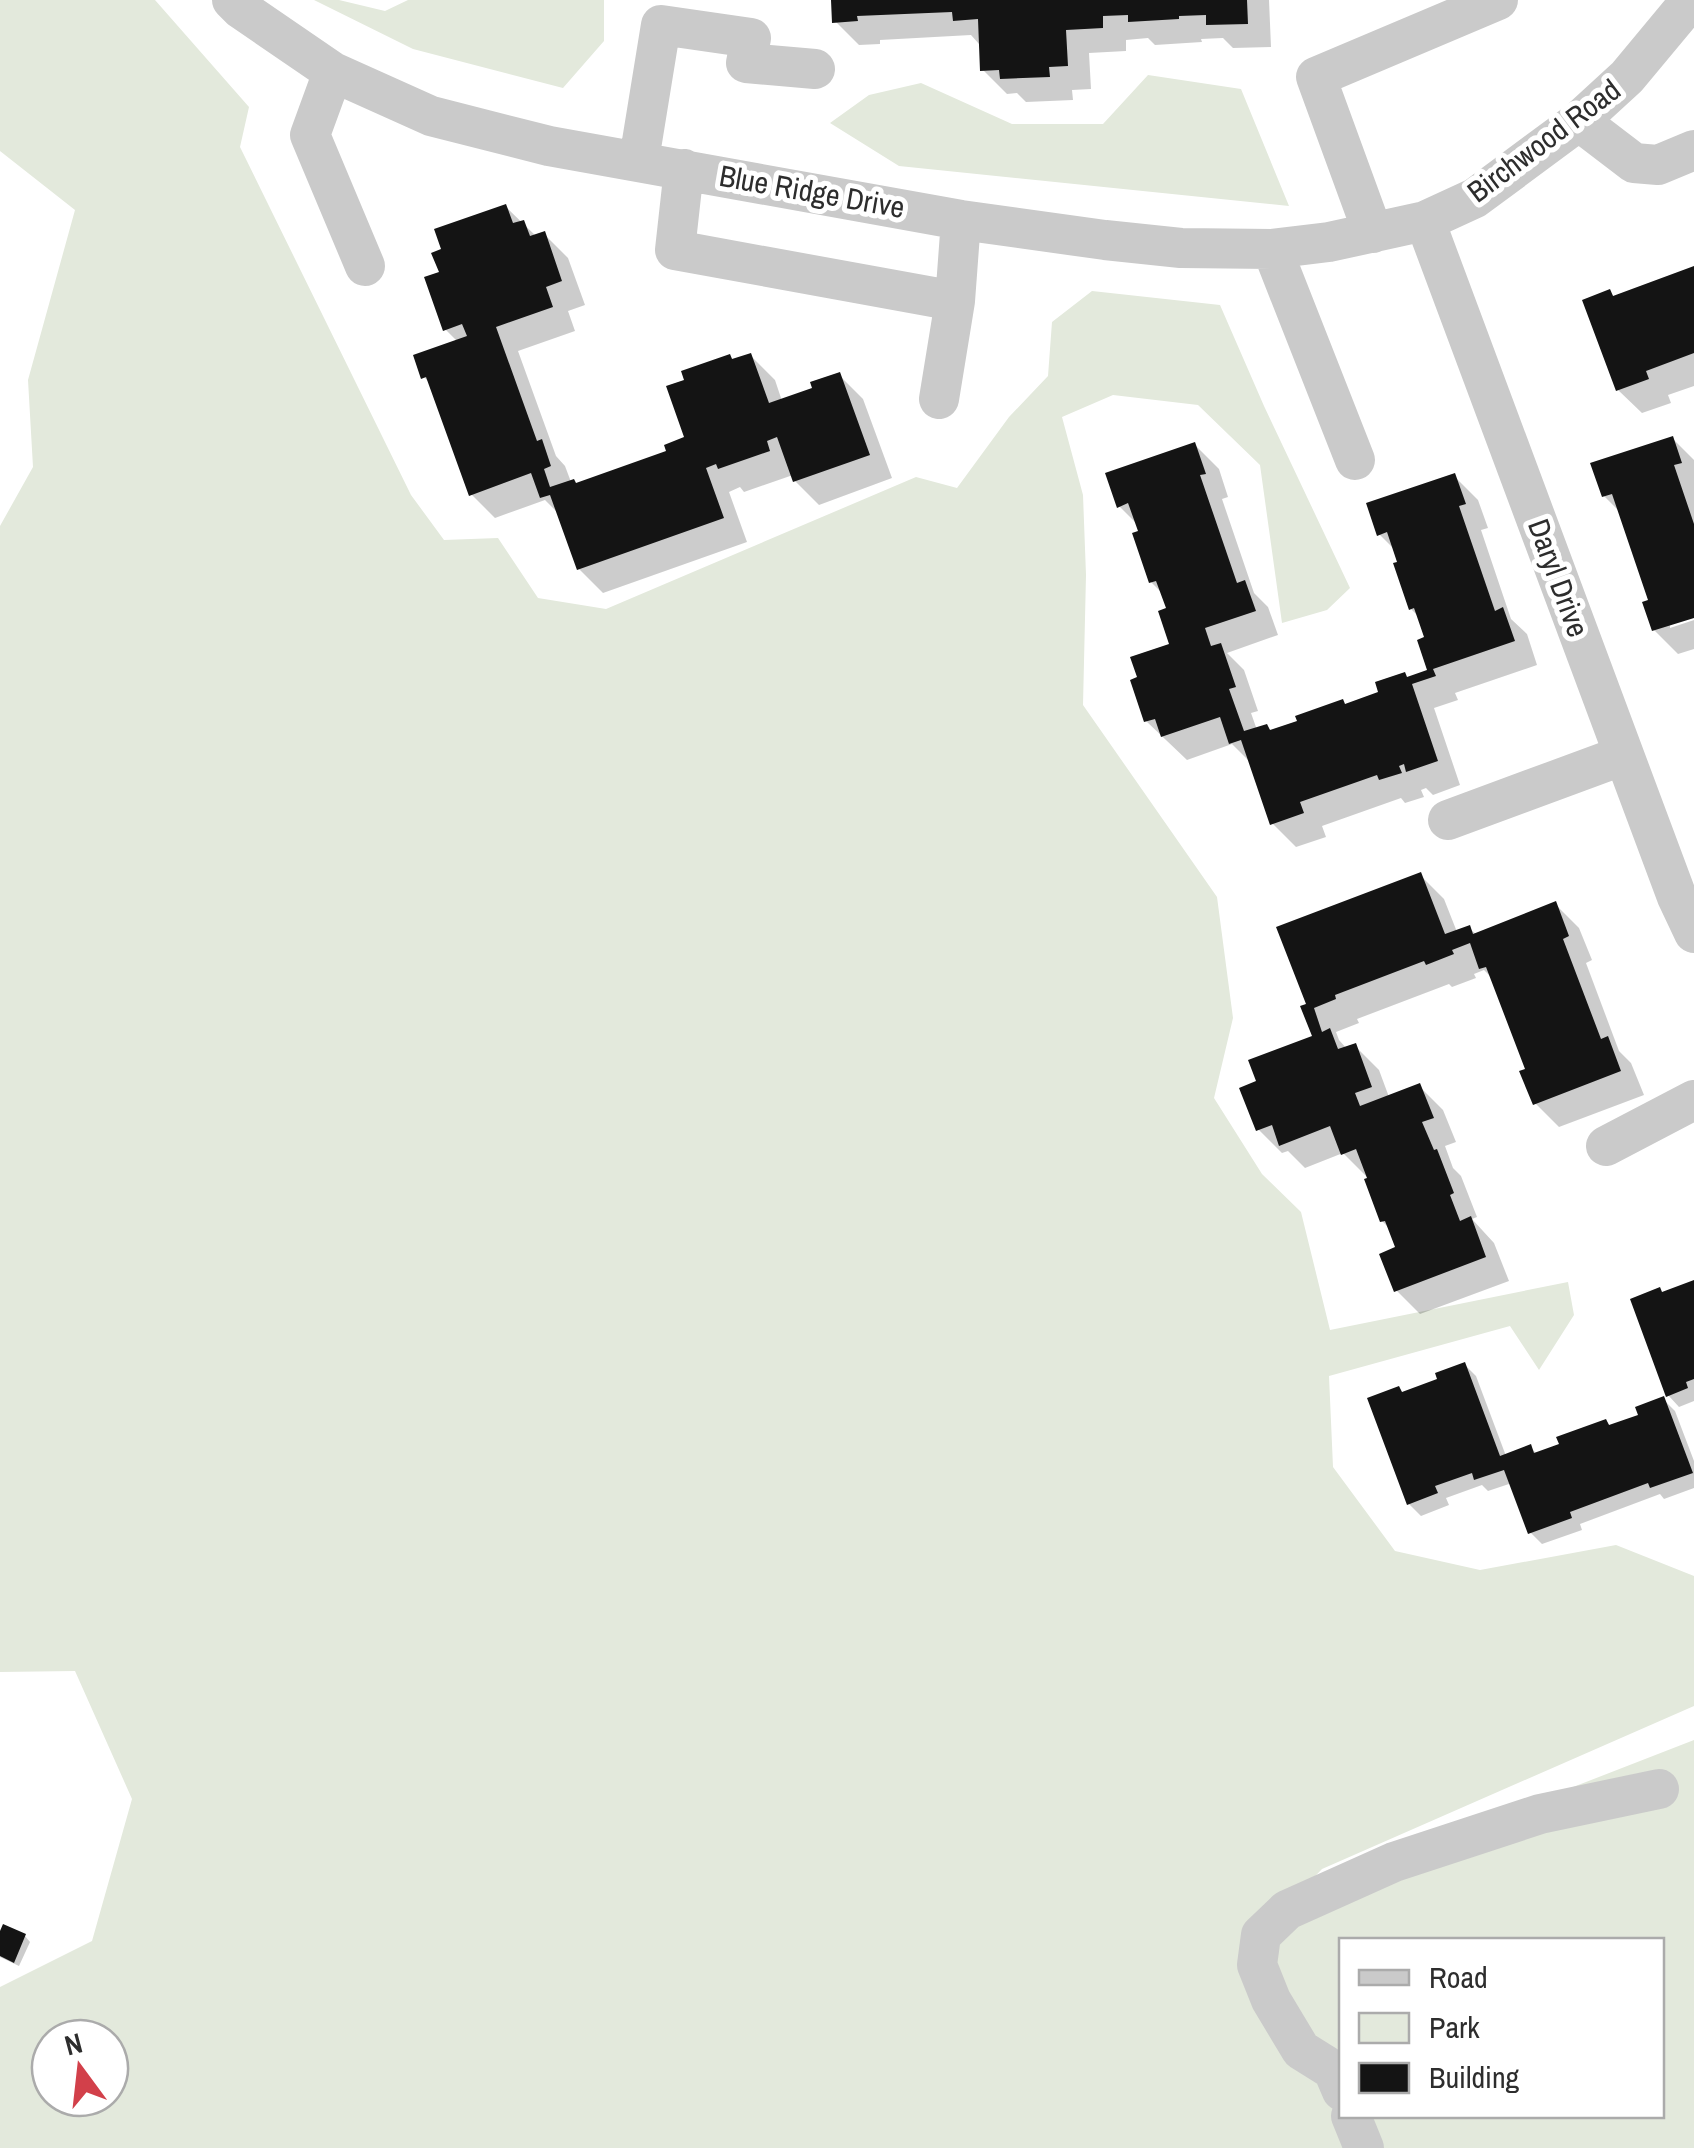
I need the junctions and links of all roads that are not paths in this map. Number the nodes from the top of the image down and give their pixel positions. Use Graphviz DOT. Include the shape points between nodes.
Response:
graph roads {
  1 [pos="232,0"];
  2 [pos="1498,0"];
  3 [pos="1691,0"];
  4 [pos="815,69"];
  5 [pos="332,72"];
  6 [pos="1579,121"];
  7 [pos="1694,150"];
  8 [pos="639,160"];
  9 [pos="684,168"];
  10 [pos="961,220"];
  11 [pos="1425,221"];
  12 [pos="1373,234"];
  13 [pos="1272,249"];
  14 [pos="365,266"];
  15 [pos="955,301"];
  16 [pos="939,399"];
  17 [pos="1355,460"];
  18 [pos="1624,755"];
  19 [pos="1448,820"];
  20 [pos="1678,848"];
  21 [pos="1694,933"];
  22 [pos="1694,1100"];
  23 [pos="1606,1146"];
  24 [pos="1659,1789"];
  25 [pos="1339,2084"];
  26 [pos="1353,2118"];
  27 [pos="1364,2148"];
  1 -- 5 [label="street, Blue Ridge Drive"];
  2 -- 12 [label="street" via="1316,77"];
  3 -- 6 [label="street, Birchwood Road" via="1627,77"];
  4 -- 8 [label="street" via="746,63 751,38 661,25"];
  5 -- 8 [label="street, Blue Ridge Drive" via="431,116 548,146"];
  5 -- 14 [label="street" via="310,135"];
  6 -- 7 [label="street" via="1634,163 1658,164"];
  6 -- 11 [label="street, Birchwood Road" via="1474,198"];
  8 -- 9 [label="street, Blue Ridge Drive"];
  9 -- 10 [label="street, Blue Ridge Drive"];
  9 -- 15 [label="street" via="675,250"];
  10 -- 13 [label="street, Blue Ridge Drive" via="1162,246"];
  10 -- 15 [label="street"];
  11 -- 12 [label="street, Blue Ridge Drive"];
  11 -- 18 [label="street, Daryl Drive"];
  12 -- 13 [label="street, Blue Ridge Drive"];
  13 -- 17 [label="street"];
  15 -- 16 [label="street"];
  18 -- 19 [label="street"];
  18 -- 20 [label="street, Daryl Drive"];
  20 -- 21 [label="street, Daryl Drive" via="1677,897"];
  22 -- 23 [label="street"];
  24 -- 25 [label="street" via="1540,1814 1394,1862 1286,1910 1261,1935 1257,1965 1301,2050 1333,2070"];
  26 -- 27 [label="street"];
}
